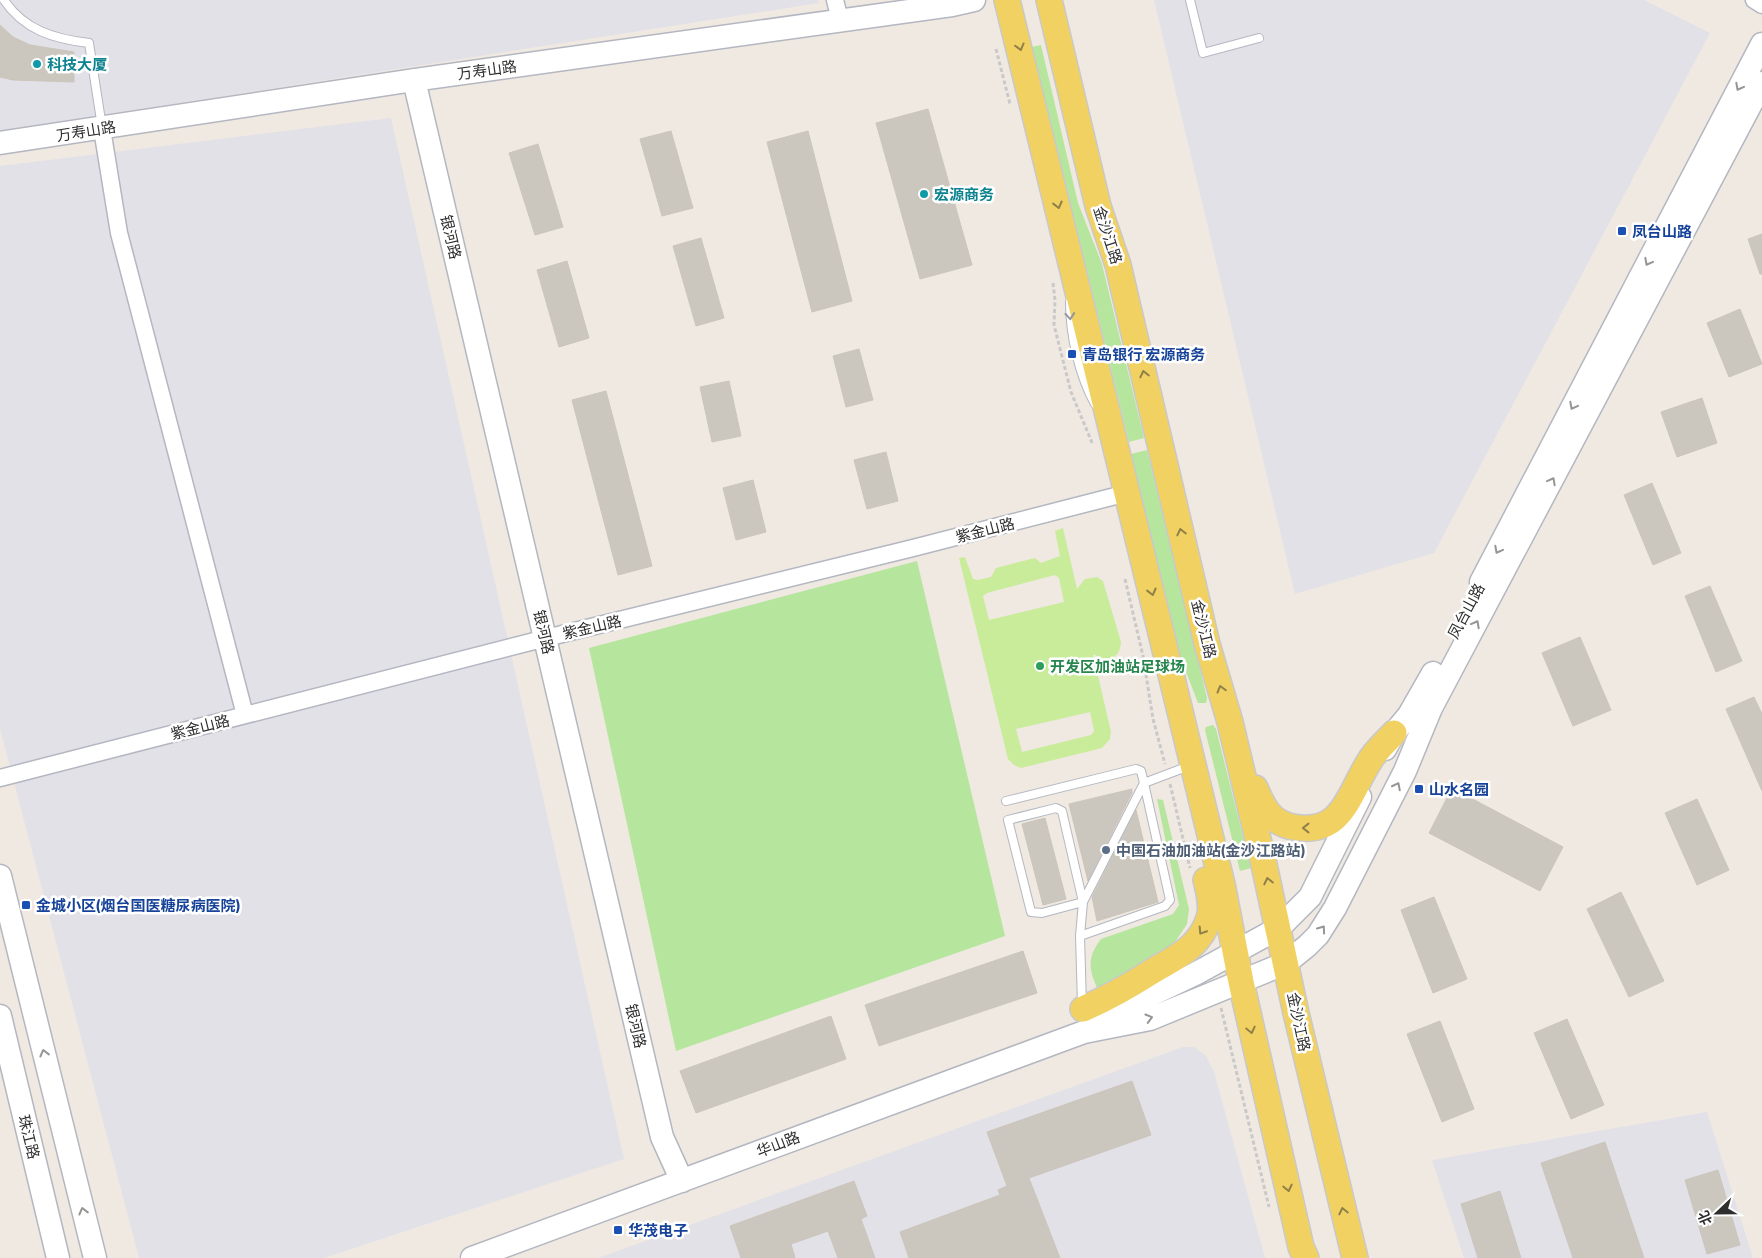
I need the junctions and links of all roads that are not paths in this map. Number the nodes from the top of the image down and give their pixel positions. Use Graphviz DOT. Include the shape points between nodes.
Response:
graph roads {
  1 [pos="4,0"];
  2 [pos="974,0"];
  3 [pos="1007,0"];
  4 [pos="1050,0"];
  5 [pos="1190,0"];
  6 [pos="1754,0"];
  7 [pos="1762,6"];
  8 [pos="838,10"];
  9 [pos="1259,38"];
  10 [pos="1762,44"];
  11 [pos="414,80"];
  12 [pos="1762,83"];
  13 [pos="102,129"];
  14 [pos="0,143"];
  15 [pos="1127,493"];
  16 [pos="546,638"];
  17 [pos="245,715"];
  18 [pos="1230,722"];
  19 [pos="1394,733"];
  20 [pos="1193,764"];
  21 [pos="0,778"];
  22 [pos="1144,783"];
  23 [pos="1006,801"];
  24 [pos="0,876"];
  25 [pos="1083,902"];
  26 [pos="1280,928"];
  27 [pos="1080,936"];
  28 [pos="1234,952"];
  29 [pos="1286,963"];
  30 [pos="1241,982"];
  31 [pos="0,1016"];
  32 [pos="1083,1020"];
  33 [pos="682,1180"];
  34 [pos="58,1258"];
  35 [pos="95,1258"];
  36 [pos="472,1258"];
  37 [pos="1306,1258"];
  38 [pos="1355,1258"];
  1 -- 13 [label="lane" via="12,12 35,30 60,40 89,42"];
  2 -- 8 [label="street, 万寿山路"];
  3 -- 15 [label="main road, one-way" via="1069,250 1105,446"];
  18 -- 4 [label="main road, 金沙江路, one-way" via="1207,644 1118,265 1098,206"];
  5 -- 9 [label="lane" via="1203,53"];
  6 -- 7 [label="street"];
  8 -- 11 [label="street, 万寿山路"];
  10 -- 19 [label="street, 凤台山路, one-way" via="1434,671 1409,715"];
  11 -- 13 [label="street, 万寿山路"];
  11 -- 16 [label="street, 银河路"];
  29 -- 12 [label="street, 凤台山路, one-way" via="1318,935 1335,908 1405,771 1431,708"];
  13 -- 14 [label="street, 万寿山路"];
  13 -- 17 [label="street" via="119,233"];
  15 -- 16 [label="street, 紫金山路"];
  15 -- 20 [label="main road, one-way"];
  16 -- 17 [label="street, 紫金山路"];
  16 -- 33 [label="street, 银河路" via="662,1137"];
  17 -- 21 [label="street, 紫金山路"];
  19 -- 18 [label="main road, one-way" via="1369,761 1342,812 1320,827 1306,829 1278,822 1268,813"];
  26 -- 18 [label="main road, 金沙江路, one-way"];
  19 -- 26 [label="street, 凤台山路" via="1310,896"];
  20 -- 22 [label="lane"];
  20 -- 28 [label="main road" via="1222,884"];
  20 -- 32 [label="main road, one-way" via="1194,822 1210,900 1210,917 1196,941 1177,959 1149,973"];
  22 -- 23 [label="lane" via="1141,771 1136,769"];
  22 -- 25 [label="lane"];
  22 -- 27 [label="lane" via="1170,900 1165,906"];
  35 -- 24 [label="street, one-way"];
  25 -- 25 [label="lane" via="1062,811 1056,808 1008,820 1031,912 1042,914"];
  25 -- 27 [label="lane"];
  26 -- 28 [label="street, 凤台山路"];
  26 -- 29 [label="main road, 金沙江路"];
  27 -- 32 [label="lane"];
  28 -- 30 [label="main road"];
  28 -- 32 [label="street, 凤台山路" via="1125,1006"];
  29 -- 30 [label="street, 凤台山路"];
  38 -- 29 [label="main road, 金沙江路, one-way"];
  32 -- 30 [label="street, 凤台山路, one-way" via="1150,1019"];
  30 -- 37 [label="main road, one-way"];
  31 -- 34 [label="street, 珠江路"];
  32 -- 33 [label="street, 华山路"];
  33 -- 36 [label="street, 华山路"];
}
